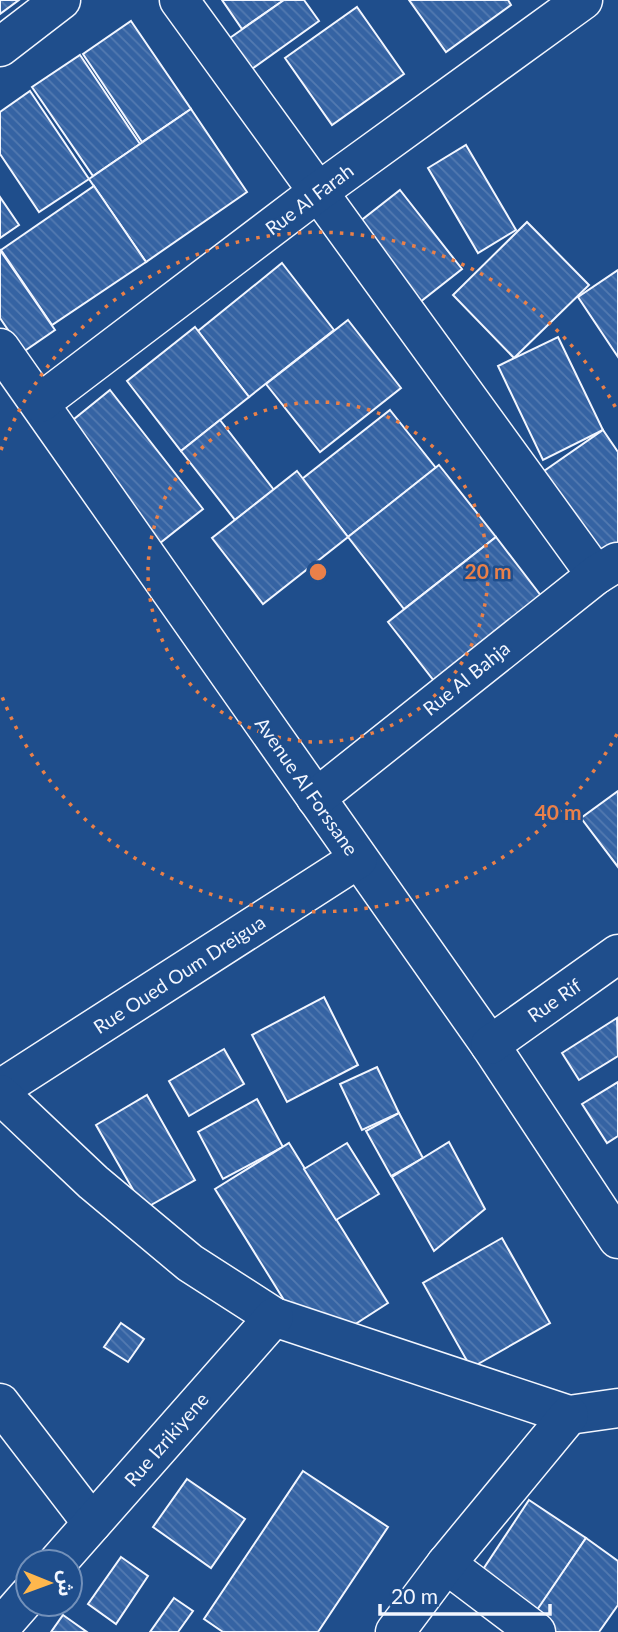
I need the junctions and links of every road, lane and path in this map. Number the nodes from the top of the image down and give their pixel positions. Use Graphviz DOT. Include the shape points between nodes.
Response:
graph roads {
  1 [pos="61,0"];
  2 [pos="179,0"];
  3 [pos="583,0"];
  4 [pos="0,47"];
  5 [pos="318,192"];
  6 [pos="0,348"];
  7 [pos="40,403"];
  8 [pos="607,568"];
  9 [pos="316,798"];
  10 [pos="358,859"];
  11 [pos="618,954"];
  12 [pos="491,1045"];
  13 [pos="0,1092"];
  14 [pos="615,1229"];
  15 [pos="274,1317"];
  16 [pos="0,1403"];
  17 [pos="618,1408"];
  18 [pos="569,1415"];
  19 [pos="92,1523"];
  20 [pos="70,1548"];
  21 [pos="446,1564"];
  22 [pos="14,1612"];
  23 [pos="0,1628"];
  24 [pos="395,1632"];
  25 [pos="536,1632"];
  1 -- 4 [label="street"];
  2 -- 5 [label="street"];
  3 -- 5 [label="street, Rue Al Farah"];
  5 -- 7 [label="street, Rue Al Farah"];
  5 -- 8 [label="street"];
  6 -- 7 [label="street, Avenue Al Forssane"];
  7 -- 9 [label="street, Avenue Al Forssane"];
  8 -- 9 [label="street, Rue Al Bahja"];
  9 -- 10 [label="street, Avenue Al Forssane"];
  10 -- 12 [label="street, Avenue Al Forssane"];
  10 -- 13 [label="street, Rue Oued Oum Dreigua"];
  11 -- 12 [label="street, Rue Rif"];
  12 -- 14 [label="street, Avenue Al Forssane"];
  13 -- 15 [label="street" via="93,1182 190,1263"];
  15 -- 18 [label="street"];
  15 -- 19 [label="street, Rue Izrikiyene"];
  16 -- 19 [label="street"];
  17 -- 18 [label="street"];
  18 -- 21 [label="street"];
  19 -- 20 [label="street, Rue Izrikiyene"];
  21 -- 24 [label="street"];
  21 -- 25 [label="street"];
  22 -- 23 [label="street"];
}
